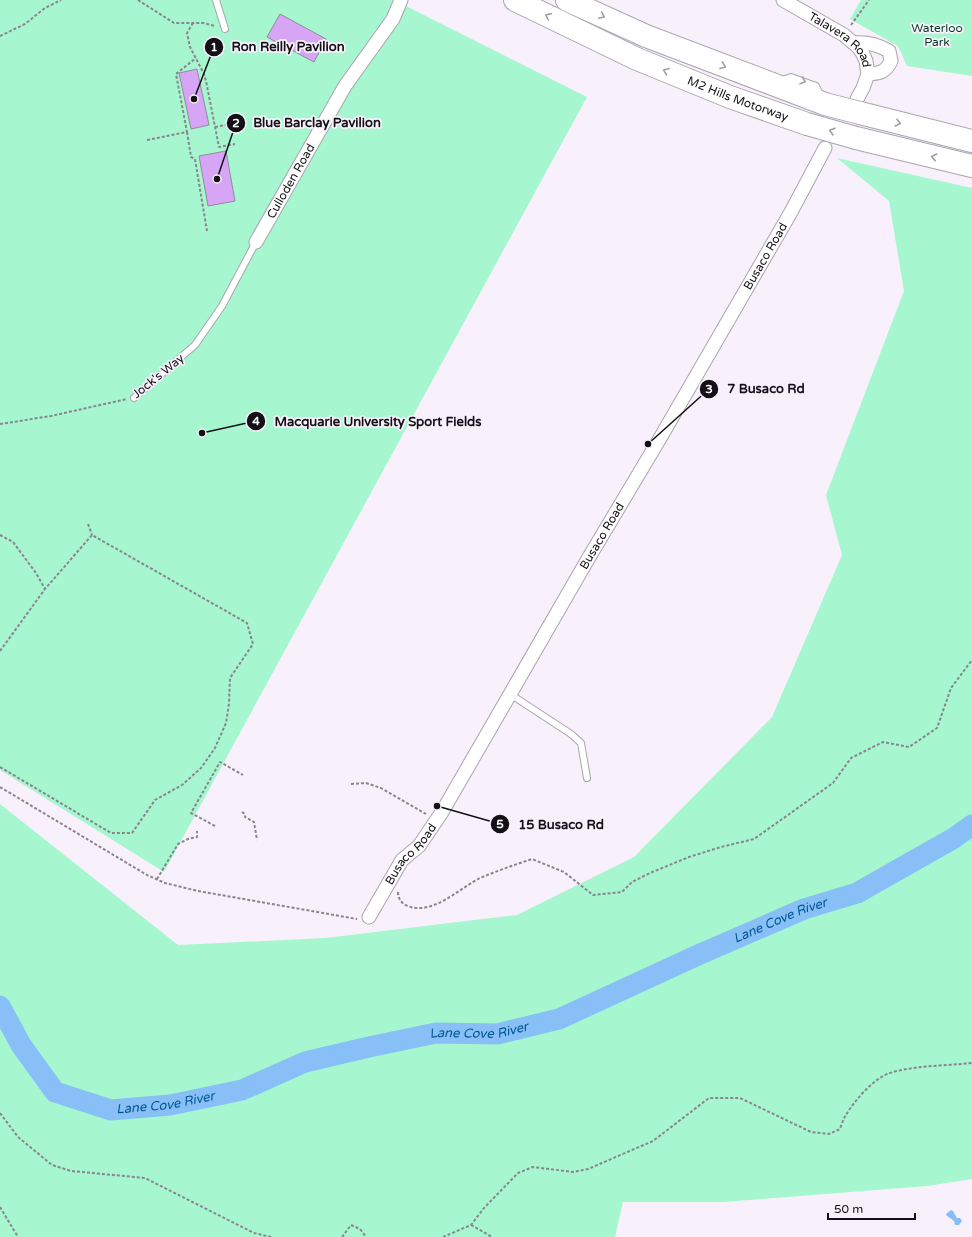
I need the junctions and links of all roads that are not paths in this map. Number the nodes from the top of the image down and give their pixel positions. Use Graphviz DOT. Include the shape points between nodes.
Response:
graph roads {
  1 [pos="216,0"];
  2 [pos="401,0"];
  3 [pos="515,0"];
  4 [pos="567,0"];
  5 [pos="783,0"];
  6 [pos="225,29"];
  7 [pos="849,39"];
  8 [pos="868,74"];
  9 [pos="858,106"];
  10 [pos="972,142"];
  11 [pos="824,148"];
  12 [pos="972,166"];
  13 [pos="256,242"];
  14 [pos="134,398"];
  15 [pos="510,694"];
  16 [pos="587,778"];
  17 [pos="369,916"];
  1 -- 6 [label="lane"];
  2 -- 13 [label="street, Culloden Road" via="393,19 345,86"];
  12 -- 3 [label="highway, M2 Hills Motorway, one-way, bridge" via="856,138 730,97 637,59"];
  4 -- 9 [label="highway, M2 Hills Motorway, one-way, bridge" via="646,36 825,104"];
  5 -- 7 [label="street, Talavera Road"];
  7 -- 8 [label="street, Talavera Road" via="863,54"];
  7 -- 8 [label="street" via="868,42 889,51 891,61 887,69"];
  8 -- 9 [label="street"];
  9 -- 10 [label="highway, M2 Hills Motorway, one-way"];
  11 -- 15 [label="street, Busaco Road" via="798,200"];
  13 -- 14 [label="lane, Jock's Way" via="222,306 195,345"];
  15 -- 16 [label="lane" via="581,743"];
  15 -- 17 [label="street, Busaco Road" via="442,812 419,846 402,860"];
}
